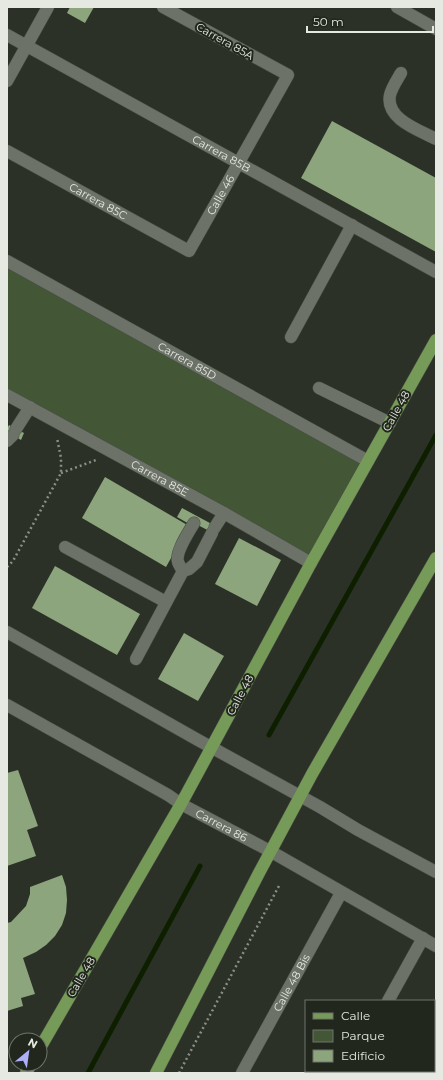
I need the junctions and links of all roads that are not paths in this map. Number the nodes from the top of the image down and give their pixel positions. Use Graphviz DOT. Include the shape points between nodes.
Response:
graph roads {
  1 [pos="48,7"];
  2 [pos="163,7"];
  3 [pos="397,7"];
  4 [pos="436,29"];
  5 [pos="7,35"];
  6 [pos="26,46"];
  7 [pos="401,73"];
  8 [pos="288,75"];
  9 [pos="7,81"];
  10 [pos="436,139"];
  11 [pos="7,151"];
  12 [pos="238,163"];
  13 [pos="352,225"];
  14 [pos="188,252"];
  15 [pos="7,261"];
  16 [pos="436,272"];
  17 [pos="291,337"];
  18 [pos="436,340"];
  19 [pos="319,388"];
  20 [pos="7,395"];
  21 [pos="30,407"];
  22 [pos="390,423"];
  23 [pos="12,435"];
  24 [pos="368,461"];
  25 [pos="206,504"];
  26 [pos="224,513"];
  27 [pos="65,547"];
  28 [pos="436,558"];
  29 [pos="311,563"];
  30 [pos="183,570"];
  31 [pos="166,602"];
  32 [pos="7,632"];
  33 [pos="136,659"];
  34 [pos="7,705"];
  35 [pos="212,747"];
  36 [pos="300,797"];
  37 [pos="181,804"];
  38 [pos="270,851"];
  39 [pos="436,872"];
  40 [pos="341,893"];
  41 [pos="423,938"];
  42 [pos="436,946"];
  43 [pos="389,1000"];
  44 [pos="48,1034"];
  45 [pos="156,1073"];
  46 [pos="242,1073"];
  1 -- 6 [label="street"];
  2 -- 8 [label="street, Carrera 85A"];
  3 -- 4 [label="street"];
  5 -- 6 [label="street, Carrera 85B"];
  6 -- 9 [label="street"];
  6 -- 12 [label="street, Carrera 85B"];
  7 -- 10 [label="street" via="390,97 393,112 405,123"];
  8 -- 12 [label="street, Calle 46"];
  11 -- 14 [label="street, Carrera 85C"];
  12 -- 13 [label="street, Carrera 85B"];
  12 -- 14 [label="street, Calle 46"];
  13 -- 16 [label="street, Carrera 85B"];
  13 -- 17 [label="street"];
  15 -- 24 [label="street, Carrera 85D"];
  18 -- 22 [label="main road, Calle 48"];
  19 -- 22 [label="street"];
  20 -- 21 [label="street, Carrera 85E"];
  21 -- 23 [label="street"];
  21 -- 25 [label="street, Carrera 85E"];
  22 -- 24 [label="main road, Calle 48"];
  24 -- 29 [label="main road, Calle 48"];
  25 -- 26 [label="street, Carrera 85E"];
  25 -- 30 [label="street" via="179,550 178,561"];
  26 -- 29 [label="street, Carrera 85E"];
  26 -- 30 [label="street" via="197,562 189,569"];
  27 -- 31 [label="street"];
  28 -- 36 [label="main road"];
  29 -- 35 [label="main road, Calle 48"];
  30 -- 31 [label="street"];
  31 -- 33 [label="street"];
  32 -- 35 [label="street"];
  34 -- 37 [label="street, Carrera 86"];
  35 -- 36 [label="street"];
  35 -- 37 [label="main road, Calle 48"];
  36 -- 38 [label="main road"];
  36 -- 39 [label="street"];
  37 -- 38 [label="street, Carrera 86"];
  37 -- 44 [label="main road, Calle 48"];
  38 -- 40 [label="street, Carrera 86"];
  38 -- 45 [label="main road"];
  40 -- 41 [label="street, Carrera 86"];
  40 -- 46 [label="street, Calle 48 Bis"];
  41 -- 42 [label="street, Carrera 86"];
  41 -- 43 [label="street"];
}
